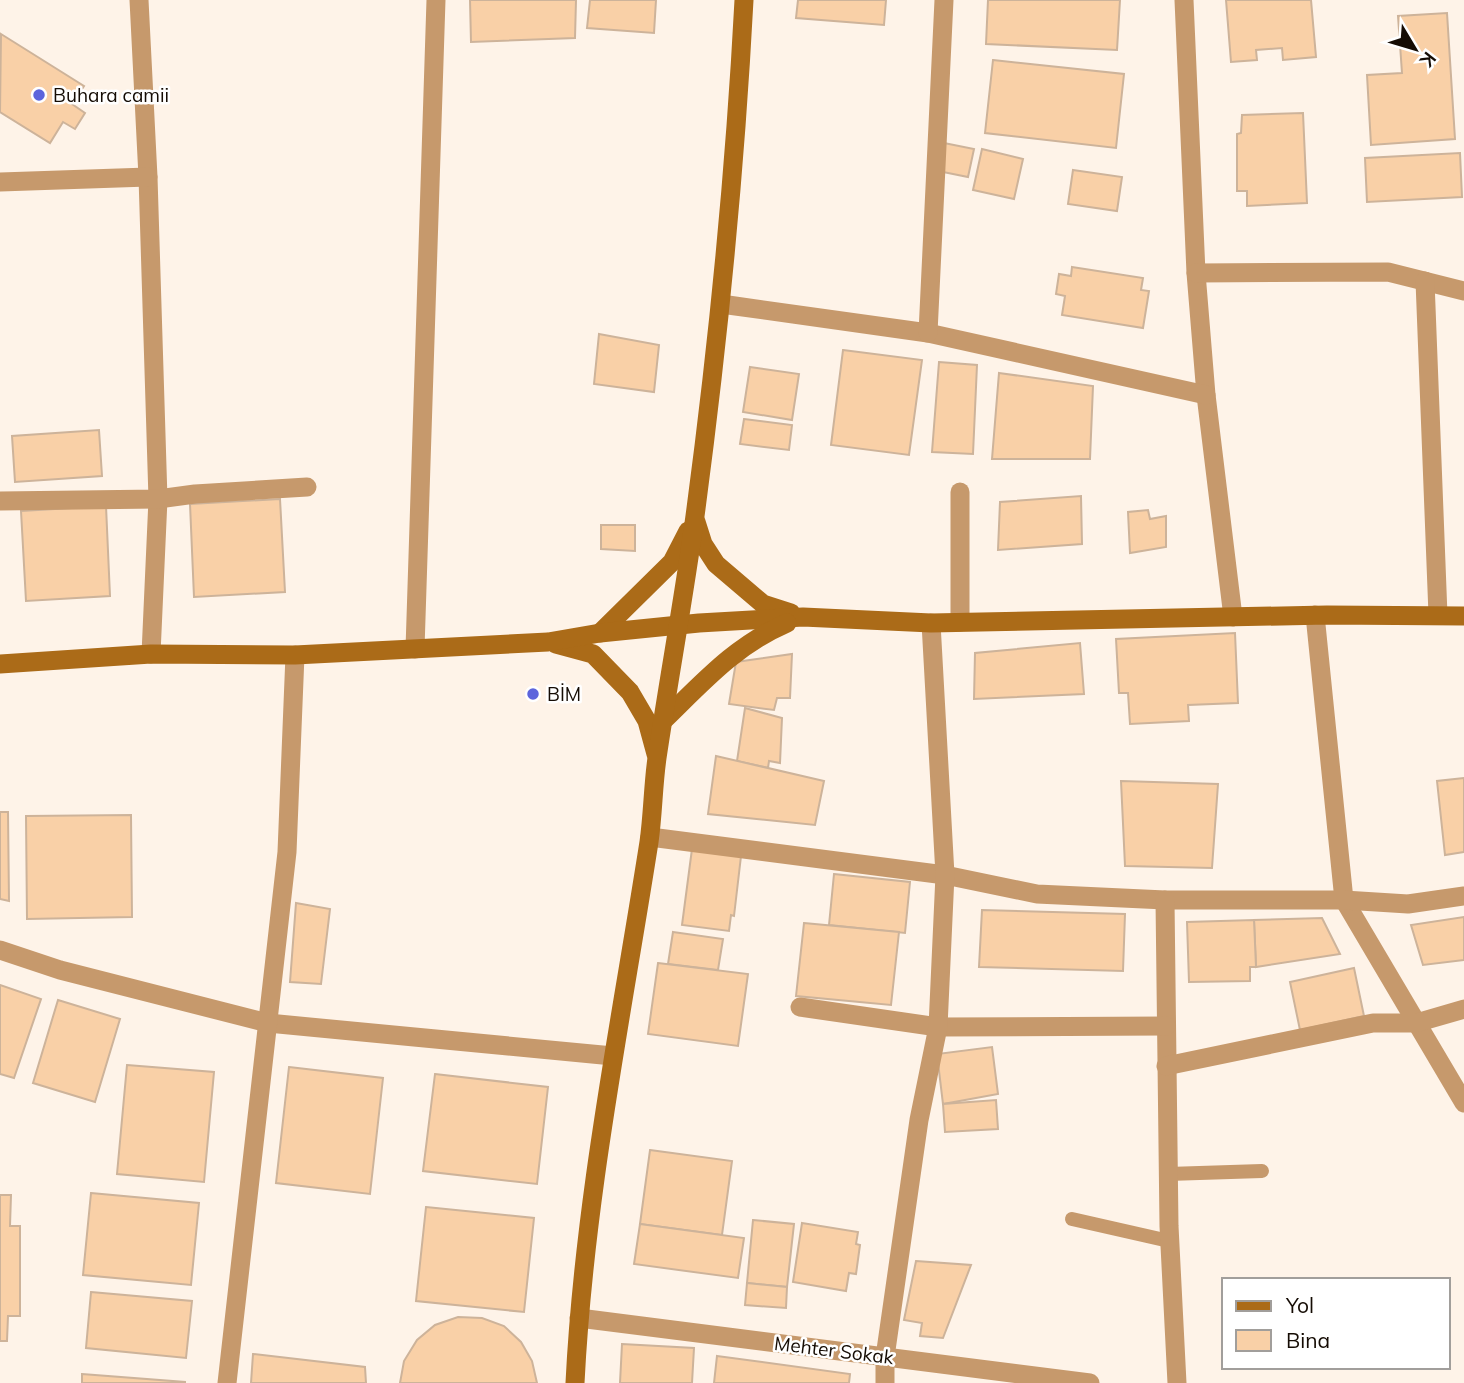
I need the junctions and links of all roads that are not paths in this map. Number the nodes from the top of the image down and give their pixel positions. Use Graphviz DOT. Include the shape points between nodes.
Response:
graph roads {
  1 [pos="139,0"];
  2 [pos="436,0"];
  3 [pos="744,0"];
  4 [pos="944,0"];
  5 [pos="1184,0"];
  6 [pos="148,177"];
  7 [pos="0,182"];
  8 [pos="1196,273"];
  9 [pos="1425,281"];
  10 [pos="1464,291"];
  11 [pos="721,304"];
  12 [pos="928,332"];
  13 [pos="1206,395"];
  14 [pos="307,487"];
  15 [pos="960,492"];
  16 [pos="158,499"];
  17 [pos="0,501"];
  18 [pos="695,518"];
  19 [pos="1315,615"];
  20 [pos="1438,615"];
  21 [pos="1464,616"];
  22 [pos="803,617"];
  23 [pos="1233,617"];
  24 [pos="960,622"];
  25 [pos="932,623"];
  26 [pos="679,626"];
  27 [pos="600,634"];
  28 [pos="548,642"];
  29 [pos="415,649"];
  30 [pos="151,654"];
  31 [pos="295,655"];
  32 [pos="0,664"];
  33 [pos="665,719"];
  34 [pos="657,758"];
  35 [pos="650,837"];
  36 [pos="945,875"];
  37 [pos="1464,896"];
  38 [pos="1165,900"];
  39 [pos="1344,901"];
  40 [pos="0,950"];
  41 [pos="800,1007"];
  42 [pos="1464,1009"];
  43 [pos="268,1023"];
  44 [pos="1416,1023"];
  45 [pos="1166,1026"];
  46 [pos="938,1027"];
  47 [pos="613,1056"];
  48 [pos="1167,1066"];
  49 [pos="1464,1103"];
  50 [pos="1262,1171"];
  51 [pos="1168,1174"];
  52 [pos="1072,1219"];
  53 [pos="1169,1241"];
  54 [pos="579,1318"];
  55 [pos="885,1356"];
  56 [pos="227,1383"];
  57 [pos="575,1383"];
  58 [pos="885,1383"];
  59 [pos="1090,1383"];
  60 [pos="1177,1383"];
  1 -- 6 [label="street"];
  2 -- 29 [label="street"];
  3 -- 11 [label="main road"];
  4 -- 12 [label="street"];
  5 -- 8 [label="street"];
  6 -- 7 [label="street"];
  6 -- 16 [label="street"];
  8 -- 9 [label="street" via="1388,272"];
  8 -- 13 [label="street"];
  9 -- 10 [label="street"];
  9 -- 20 [label="street"];
  11 -- 12 [label="street"];
  11 -- 18 [label="main road"];
  12 -- 13 [label="street"];
  13 -- 23 [label="street"];
  14 -- 16 [label="street"];
  15 -- 24 [label="street"];
  16 -- 17 [label="street"];
  16 -- 30 [label="street"];
  18 -- 22 [label="main road" via="703,544 716,564 763,604"];
  18 -- 26 [label="main road"];
  18 -- 27 [label="main road" via="672,562"];
  19 -- 20 [label="main road"];
  19 -- 23 [label="main road"];
  19 -- 39 [label="street"];
  20 -- 21 [label="main road"];
  22 -- 25 [label="main road"];
  22 -- 26 [label="main road"];
  22 -- 33 [label="main road" via="761,634 727,658"];
  23 -- 24 [label="main road"];
  24 -- 25 [label="main road"];
  25 -- 36 [label="street"];
  26 -- 27 [label="main road"];
  26 -- 33 [label="main road"];
  27 -- 28 [label="main road"];
  28 -- 29 [label="main road"];
  28 -- 34 [label="main road" via="593,654 630,692 647,721"];
  29 -- 31 [label="main road"];
  30 -- 31 [label="main road"];
  30 -- 32 [label="main road"];
  31 -- 43 [label="street" via="287,852"];
  33 -- 34 [label="main road"];
  34 -- 35 [label="main road"];
  35 -- 36 [label="street"];
  35 -- 47 [label="main road"];
  36 -- 38 [label="street" via="1037,894"];
  36 -- 46 [label="street"];
  37 -- 39 [label="street" via="1408,904"];
  38 -- 39 [label="street"];
  38 -- 45 [label="street"];
  39 -- 44 [label="street"];
  40 -- 43 [label="street" via="60,970"];
  41 -- 46 [label="street"];
  42 -- 44 [label="street"];
  43 -- 47 [label="street"];
  43 -- 56 [label="street"];
  44 -- 48 [label="street" via="1373,1023"];
  44 -- 49 [label="street"];
  45 -- 46 [label="street"];
  45 -- 48 [label="street"];
  46 -- 55 [label="street" via="919,1120"];
  47 -- 54 [label="main road"];
  48 -- 51 [label="street"];
  50 -- 51 [label="lane"];
  51 -- 53 [label="street"];
  52 -- 53 [label="lane"];
  53 -- 60 [label="street"];
  54 -- 55 [label="street, Mehter Sokak"];
  54 -- 57 [label="main road"];
  55 -- 58 [label="street"];
  55 -- 59 [label="street, Mehter Sokak"];
}
